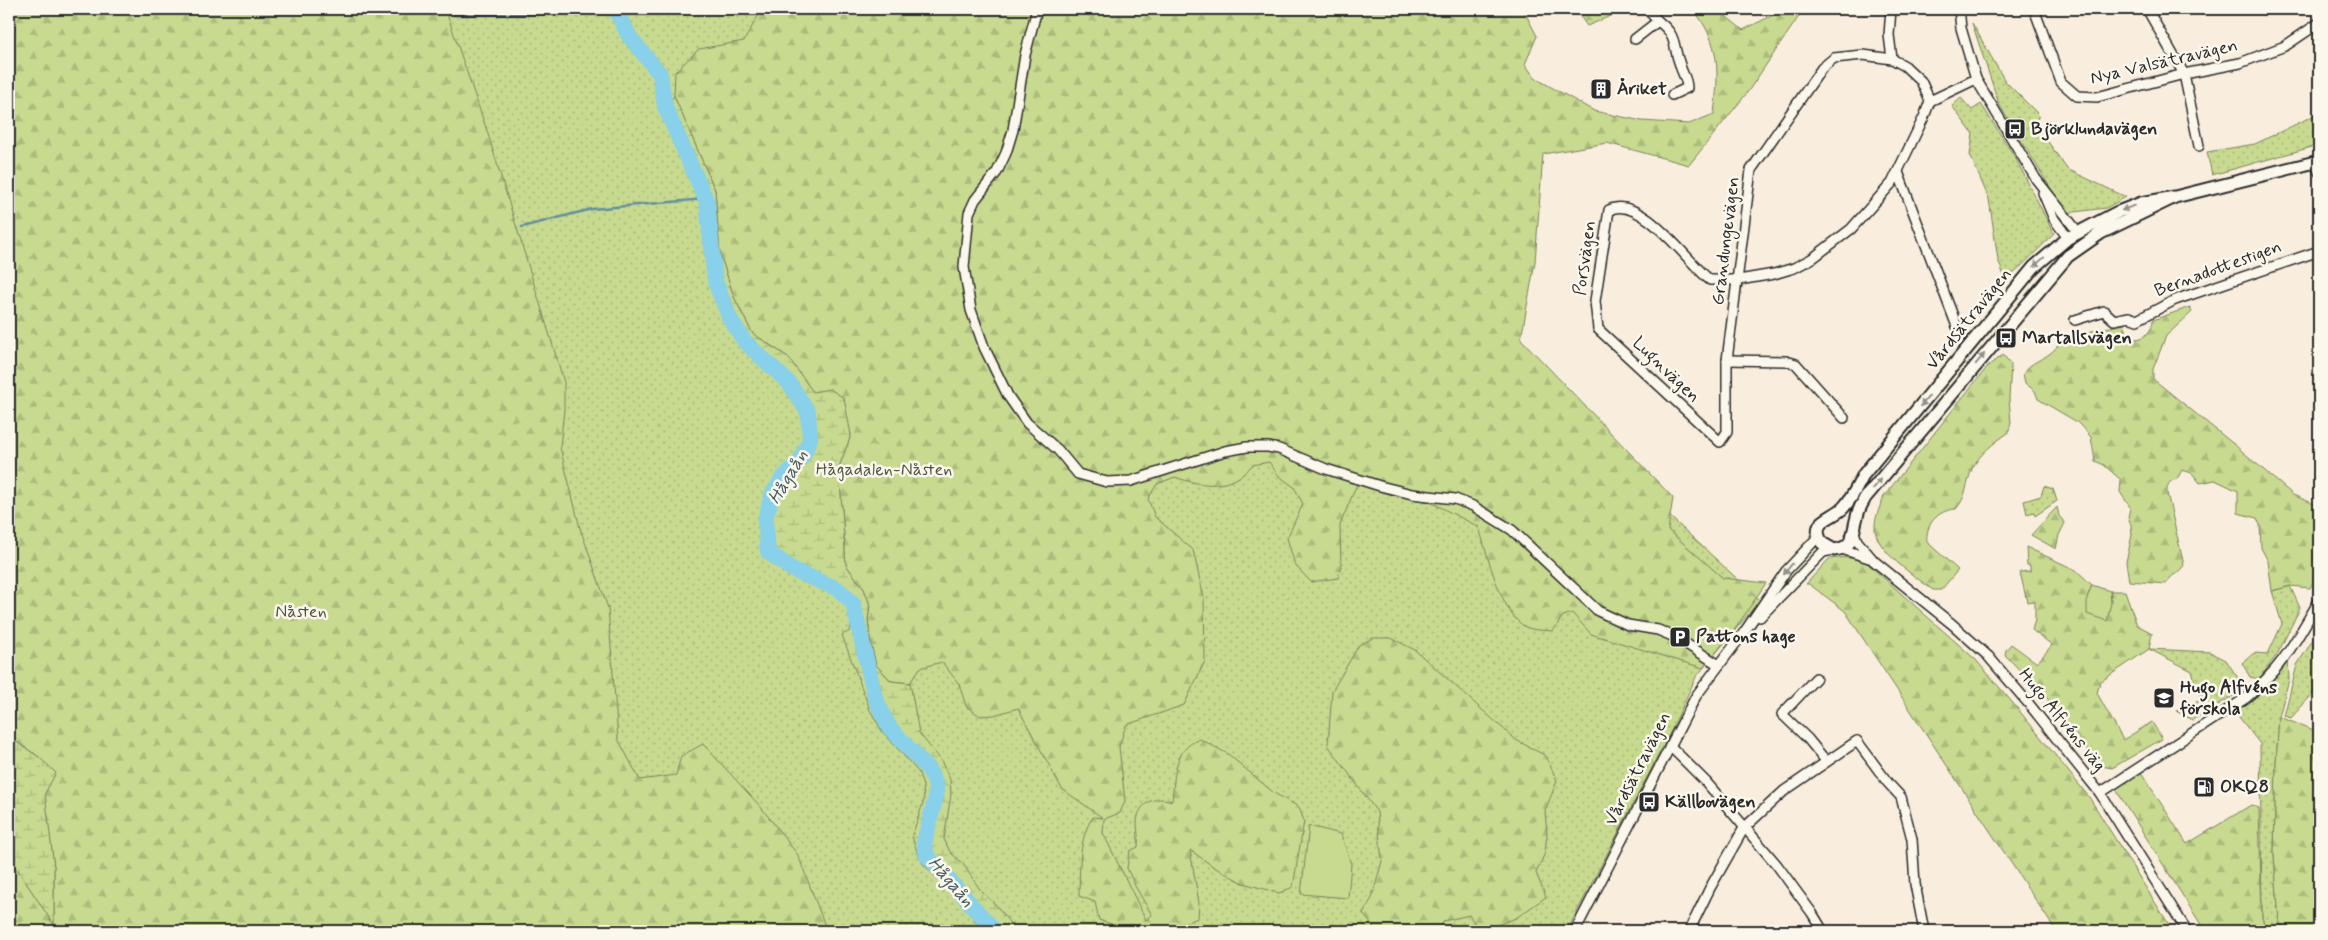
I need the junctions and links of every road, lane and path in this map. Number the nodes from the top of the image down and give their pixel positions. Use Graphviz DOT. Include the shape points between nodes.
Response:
graph roads {
  1 [pos="1037,9"];
  2 [pos="1647,9"];
  3 [pos="1891,9"];
  4 [pos="1960,9"];
  5 [pos="2034,9"];
  6 [pos="2147,9"];
  7 [pos="1658,21"];
  8 [pos="2319,23"];
  9 [pos="1635,39"];
  10 [pos="1892,59"];
  11 [pos="2184,74"];
  12 [pos="1976,79"];
  13 [pos="1672,95"];
  14 [pos="1930,101"];
  15 [pos="2199,146"];
  16 [pos="2318,165"];
  17 [pos="1898,172"];
  18 [pos="2175,197"];
  19 [pos="2073,235"];
  20 [pos="2080,246"];
  21 [pos="2319,251"];
  22 [pos="1739,280"];
  23 [pos="1595,319"];
  24 [pos="2075,320"];
  25 [pos="1958,329"];
  26 [pos="1727,360"];
  27 [pos="1844,418"];
  28 [pos="1720,442"];
  29 [pos="1831,515"];
  30 [pos="1854,529"];
  31 [pos="1819,531"];
  32 [pos="1838,550"];
  33 [pos="1874,561"];
  34 [pos="2319,601"];
  35 [pos="1745,631"];
  36 [pos="1719,665"];
  37 [pos="1816,678"];
  38 [pos="1670,746"];
  39 [pos="1826,761"];
  40 [pos="2100,793"];
  41 [pos="1744,828"];
  42 [pos="1575,931"];
  43 [pos="1689,931"];
  44 [pos="1823,931"];
  45 [pos="1924,931"];
  46 [pos="2187,931"];
  1 -- 36 [label="street" via="1006,153 968,214 964,267 971,310 984,347 1008,396 1027,423 1058,450 1078,474 1107,482 1131,481 1225,450 1268,448 1279,449 1326,469 1380,486 1455,499 1512,530 1598,611 1628,625 1658,630 1677,638"];
  2 -- 7 [label="street"];
  3 -- 10 [label="street" via="1889,35"];
  4 -- 12 [label="street"];
  5 -- 11 [label="street, Nya Valsätravägen" via="2061,82 2077,96 2097,97"];
  6 -- 11 [label="street"];
  7 -- 9 [label="street"];
  7 -- 13 [label="street" via="1669,29 1674,38 1680,66 1687,80 1687,88"];
  8 -- 11 [label="street, Nya Valsätravägen" via="2285,46 2240,62"];
  10 -- 14 [label="street, Grandungevägen" via="1922,81"];
  10 -- 22 [label="street, Grandungevägen" via="1863,55 1834,58 1822,68 1779,128 1751,170"];
  11 -- 15 [label="street"];
  12 -- 14 [label="street"];
  12 -- 19 [label="street"];
  14 -- 17 [label="street"];
  16 -- 18 [label="main road, Vårdsätravägen"];
  17 -- 22 [label="street" via="1885,193 1859,222 1813,258 1774,274"];
  17 -- 25 [label="street"];
  18 -- 19 [label="main road, Vårdsätravägen, one-way" via="2141,203"];
  18 -- 20 [label="main road, Vårdsätravägen"];
  19 -- 20 [label="main road"];
  19 -- 29 [label="main road, Vårdsätravägen, one-way" via="2034,267 1864,474 1842,509"];
  30 -- 20 [label="main road, Vårdsätravägen, one-way" via="1865,498 2049,276"];
  21 -- 24 [label="street, Bernadottestigen" via="2175,300 2138,320 2129,317 2114,320 2104,311"];
  22 -- 23 [label="street, Porsvägen" via="1710,280 1657,225 1630,210 1614,207 1609,210 1605,226"];
  22 -- 26 [label="street, Grandungevägen"];
  23 -- 28 [label="street, Lugnvägen" via="1598,329"];
  26 -- 27 [label="street" via="1796,364"];
  26 -- 28 [label="street, Grandungevägen" via="1727,432"];
  29 -- 30 [label="main road" via="1842,515"];
  29 -- 31 [label="main road" via="1821,523"];
  30 -- 32 [label="main road" via="1852,541"];
  30 -- 33 [label="street, Hugo Alfvéns väg" via="1857,541"];
  31 -- 32 [label="main road" via="1822,543"];
  31 -- 35 [label="street, Vårdsätravägen, one-way" via="1815,540 1786,571"];
  32 -- 33 [label="street, Hugo Alfvéns väg" via="1862,554"];
  32 -- 35 [label="street, Vårdsätravägen" via="1823,552"];
  33 -- 40 [label="street, Hugo Alfvéns väg" via="1988,656"];
  34 -- 40 [label="street" via="2288,656 2262,685"];
  35 -- 36 [label="street, Vårdsätravägen"];
  36 -- 38 [label="street, Vårdsätravägen" via="1696,696"];
  37 -- 39 [label="street" via="1782,714 1808,738"];
  38 -- 41 [label="street" via="1706,782"];
  38 -- 42 [label="street, Vårdsätravägen"];
  39 -- 41 [label="street" via="1784,791"];
  39 -- 45 [label="street" via="1857,741 1901,797 1912,839"];
  40 -- 46 [label="street, Hugo Alfvéns väg"];
  41 -- 43 [label="street"];
  41 -- 44 [label="street" via="1777,865"];
}
